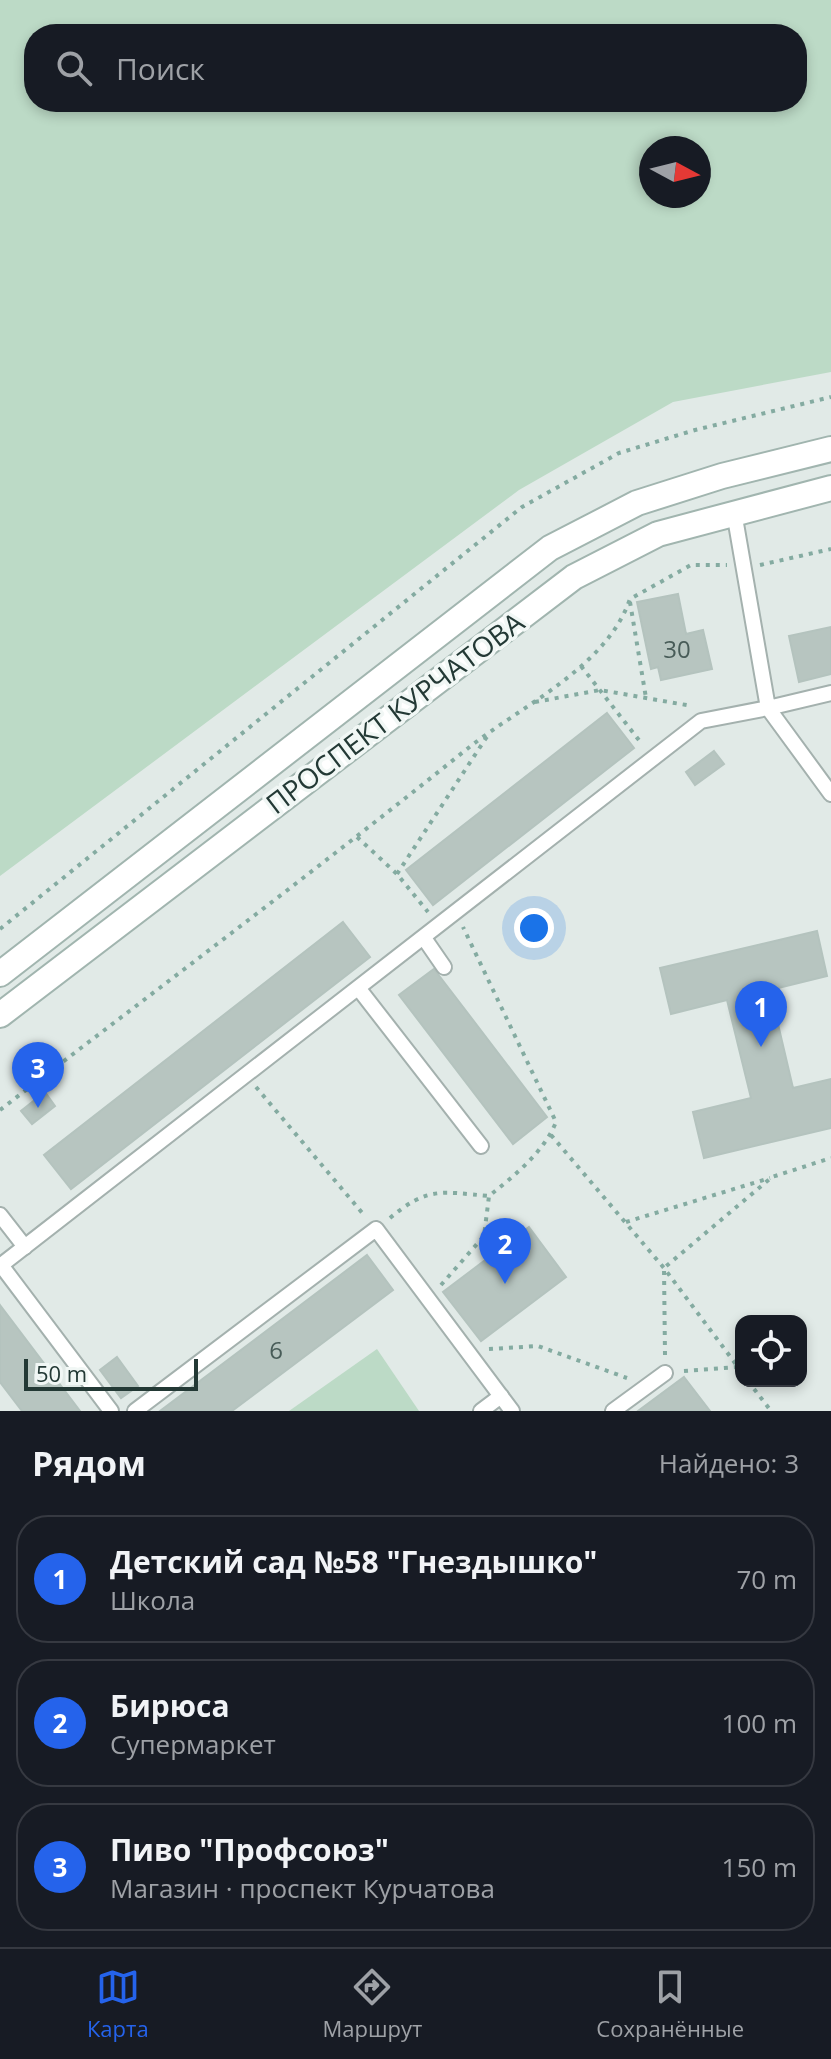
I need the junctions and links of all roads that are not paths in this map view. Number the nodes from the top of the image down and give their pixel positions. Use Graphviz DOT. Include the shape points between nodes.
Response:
graph roads {
  1 [pos="831,449"];
  2 [pos="831,488"];
  3 [pos="734,512"];
  4 [pos="550,548"];
  5 [pos="574,577"];
  6 [pos="831,693"];
  7 [pos="768,708"];
  8 [pos="831,794"];
  9 [pos="424,938"];
  10 [pos="444,967"];
  11 [pos="0,974"];
  12 [pos="359,989"];
  13 [pos="0,1015"];
  14 [pos="481,1146"];
  15 [pos="0,1215"];
  16 [pos="25,1247"];
  17 [pos="1,1266"];
  18 [pos="665,1373"];
  19 [pos="501,1396"];
  20 [pos="111,1411"];
  21 [pos="135,1411"];
  22 [pos="481,1411"];
  23 [pos="512,1411"];
  24 [pos="613,1411"];
  1 -- 4 [label="main road, ПРОСПЕКТ КУРЧАТОВА" via="637,503"];
  2 -- 3 [label="main road, ПРОСПЕКТ КУРЧАТОВА"];
  3 -- 5 [label="main road, ПРОСПЕКТ КУРЧАТОВА" via="658,534"];
  3 -- 7 [label="lane"];
  4 -- 5 [label="main road"];
  4 -- 11 [label="main road, ПРОСПЕКТ КУРЧАТОВА"];
  5 -- 13 [label="main road, ПРОСПЕКТ КУРЧАТОВА"];
  6 -- 7 [label="lane"];
  7 -- 8 [label="lane"];
  7 -- 9 [label="lane" via="701,721"];
  9 -- 10 [label="lane"];
  9 -- 12 [label="lane"];
  12 -- 14 [label="lane"];
  12 -- 16 [label="lane"];
  15 -- 16 [label="lane"];
  16 -- 17 [label="lane"];
  17 -- 20 [label="lane"];
  18 -- 24 [label="lane"];
  19 -- 21 [label="lane" via="376,1229"];
  19 -- 22 [label="lane"];
  19 -- 23 [label="lane"];
}
